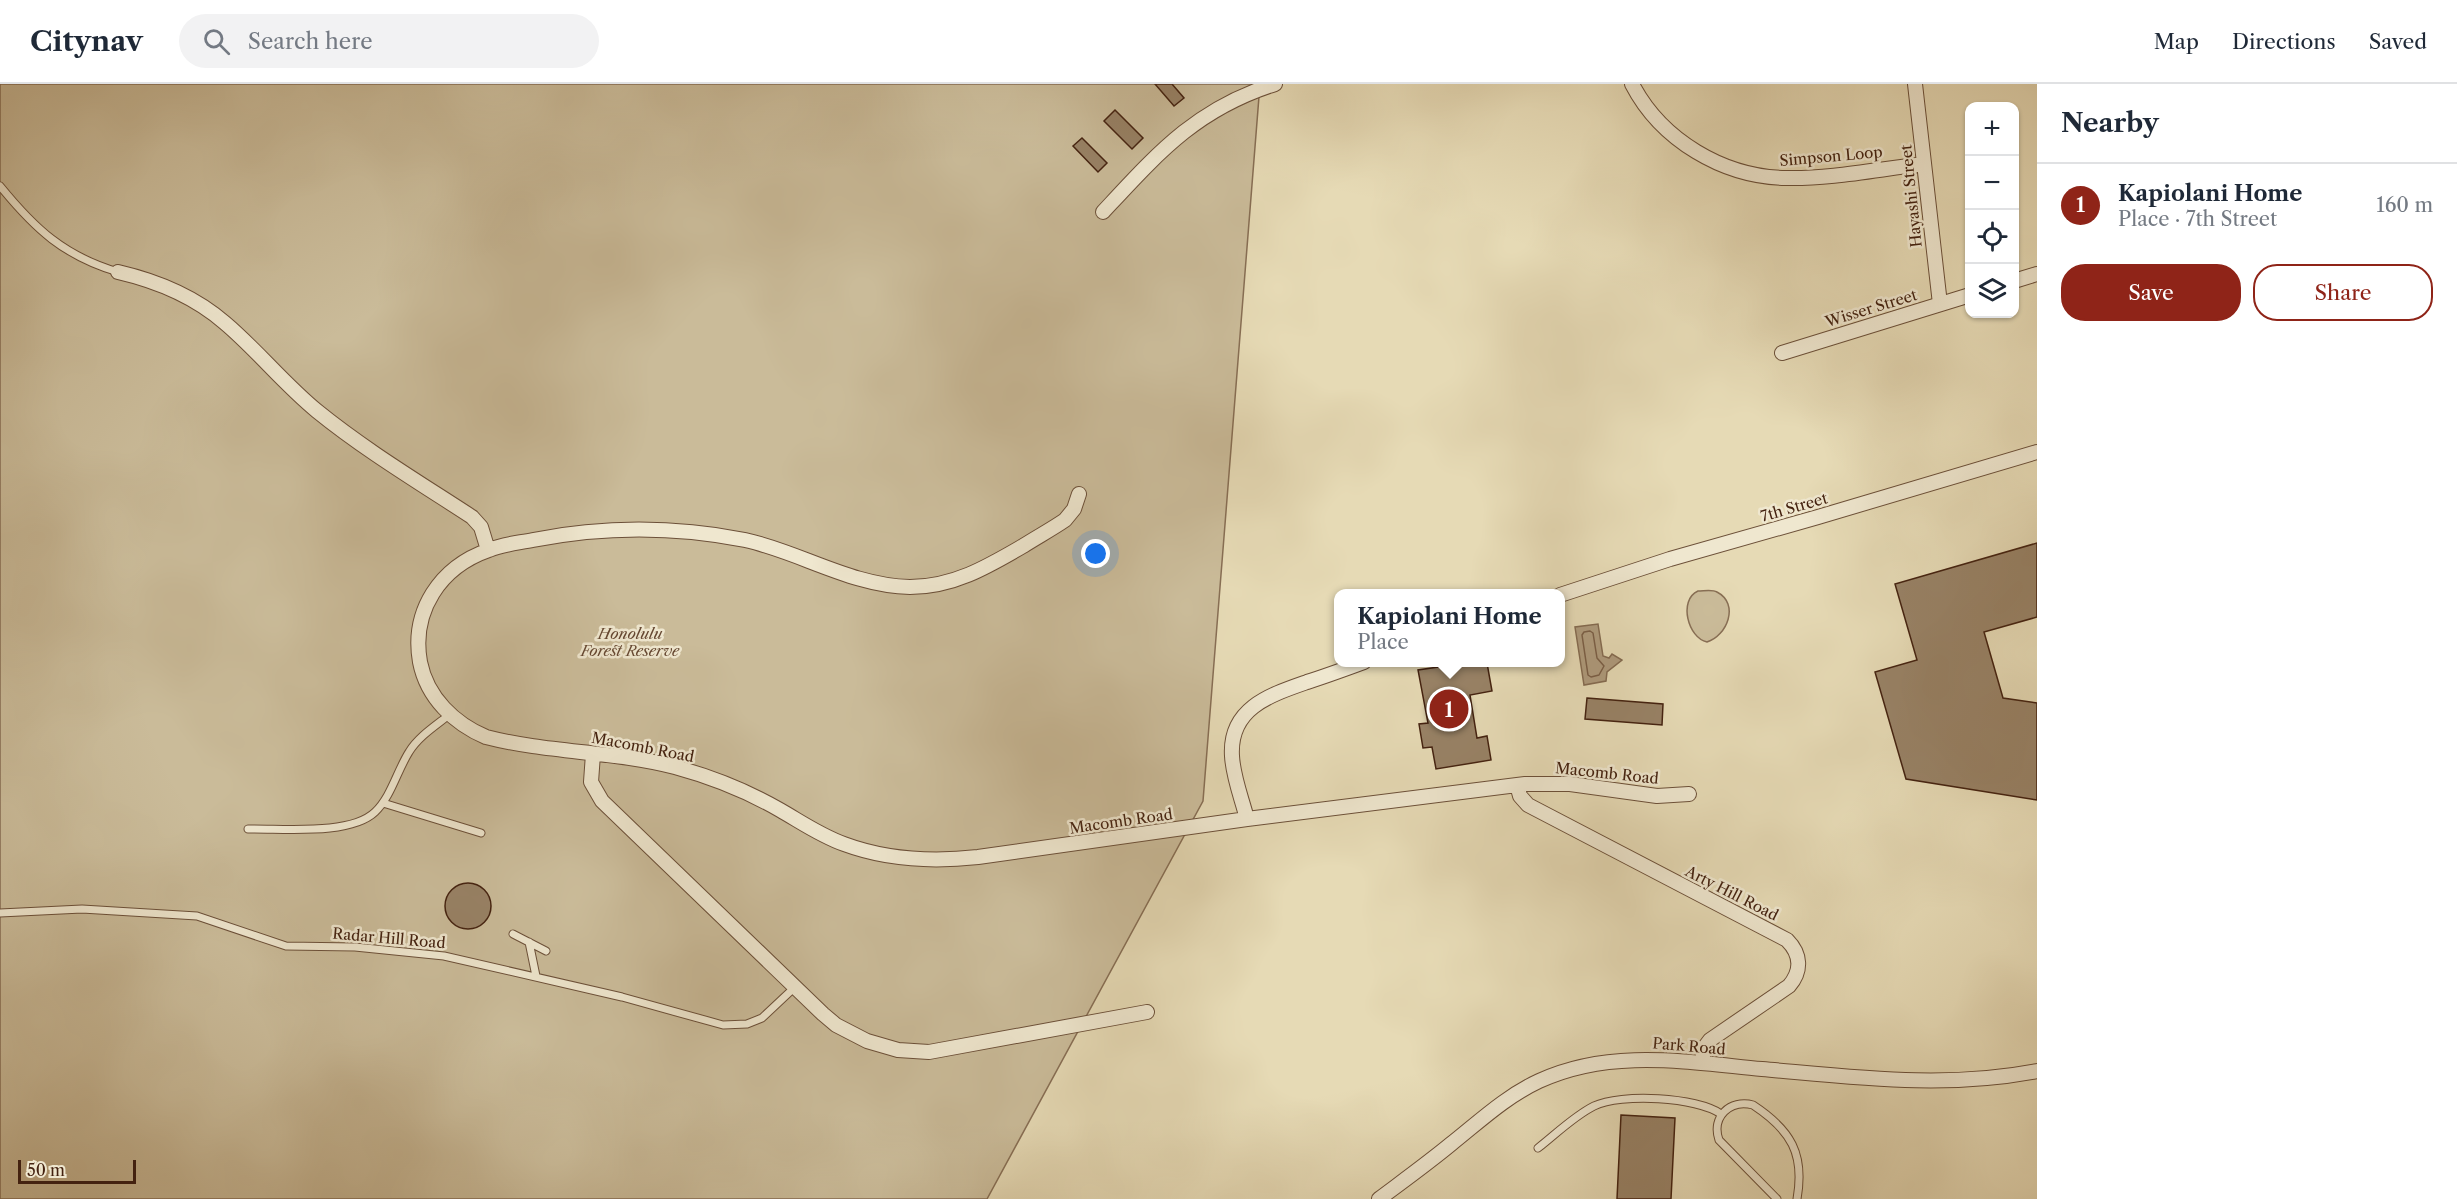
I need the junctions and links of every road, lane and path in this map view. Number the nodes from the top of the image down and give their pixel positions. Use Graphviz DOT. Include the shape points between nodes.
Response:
graph roads {
  1 [pos="1275,84"];
  2 [pos="1632,84"];
  3 [pos="1915,84"];
  4 [pos="1924,164"];
  5 [pos="0,186"];
  6 [pos="1103,212"];
  7 [pos="118,272"];
  8 [pos="2037,274"];
  9 [pos="2019,279"];
  10 [pos="1965,296"];
  11 [pos="1940,304"];
  12 [pos="1782,353"];
  13 [pos="2037,452"];
  14 [pos="1079,494"];
  15 [pos="489,550"];
  16 [pos="1565,593"];
  17 [pos="1352,667"];
  18 [pos="449,715"];
  19 [pos="593,754"];
  20 [pos="1517,785"];
  21 [pos="1689,794"];
  22 [pos="383,803"];
  23 [pos="1247,819"];
  24 [pos="248,829"];
  25 [pos="481,833"];
  26 [pos="0,913"];
  27 [pos="513,934"];
  28 [pos="529,942"];
  29 [pos="546,951"];
  30 [pos="536,976"];
  31 [pos="795,987"];
  32 [pos="1147,1012"];
  33 [pos="1702,1063"];
  34 [pos="2037,1071"];
  35 [pos="1721,1114"];
  36 [pos="1538,1148"];
  37 [pos="1379,1199"];
  38 [pos="1778,1199"];
  39 [pos="1797,1199"];
  1 -- 6 [label="street" via="1238,98 1189,127 1162,149"];
  2 -- 4 [label="street, Simpson Loop" via="1657,119 1683,143 1714,162 1749,173 1804,177"];
  3 -- 4 [label="street, Hayashi Street"];
  4 -- 11 [label="street, Hayashi Street"];
  5 -- 7 [label="lane" via="49,239 81,259"];
  7 -- 15 [label="street" via="158,283 212,312 316,411 472,517 481,527"];
  8 -- 9 [label="street"];
  10 -- 11 [label="street, Wisser Street"];
  11 -- 12 [label="street, Wisser Street"];
  13 -- 16 [label="street, 7th Street" via="1659,562"];
  14 -- 15 [label="street, Macomb Road" via="1065,520 1020,548 975,573 928,586 875,583 778,549 682,530 585,531"];
  15 -- 18 [label="street, Macomb Road" via="461,564 440,582 420,621 421,665 432,692"];
  17 -- 23 [label="street" via="1269,695 1245,714 1235,733 1231,754"];
  18 -- 19 [label="street, Macomb Road" via="486,737"];
  18 -- 22 [label="lane" via="409,751"];
  19 -- 23 [label="street, Macomb Road" via="699,774 754,796 844,844 907,859 955,860"];
  19 -- 31 [label="street" via="591,782 602,801"];
  20 -- 21 [label="street, Macomb Road" via="1570,784 1642,795"];
  20 -- 23 [label="street, Macomb Road"];
  20 -- 33 [label="street, Arty Hill Road" via="1528,805 1787,940 1796,951 1799,963 1789,986 1710,1040 1704,1048"];
  22 -- 24 [label="lane" via="373,814 350,825"];
  22 -- 25 [label="lane"];
  26 -- 30 [label="lane, Radar Hill Road" via="82,909 197,916 286,946 423,952"];
  27 -- 28 [label="lane"];
  28 -- 29 [label="lane"];
  28 -- 30 [label="lane"];
  30 -- 31 [label="lane, Radar Hill Road" via="735,1026 762,1018"];
  31 -- 32 [label="street" via="822,1014 851,1034 883,1047 913,1052 944,1050"];
  33 -- 34 [label="street, Park Road" via="1902,1081 1964,1080"];
  33 -- 37 [label="street, Park Road" via="1610,1060 1540,1080 1490,1111"];
  35 -- 36 [label="lane" via="1698,1103 1606,1101 1585,1111"];
  35 -- 38 [label="lane" via="1716,1127 1719,1140"];
  35 -- 39 [label="lane" via="1732,1105 1753,1105 1787,1136 1800,1163"];
}
